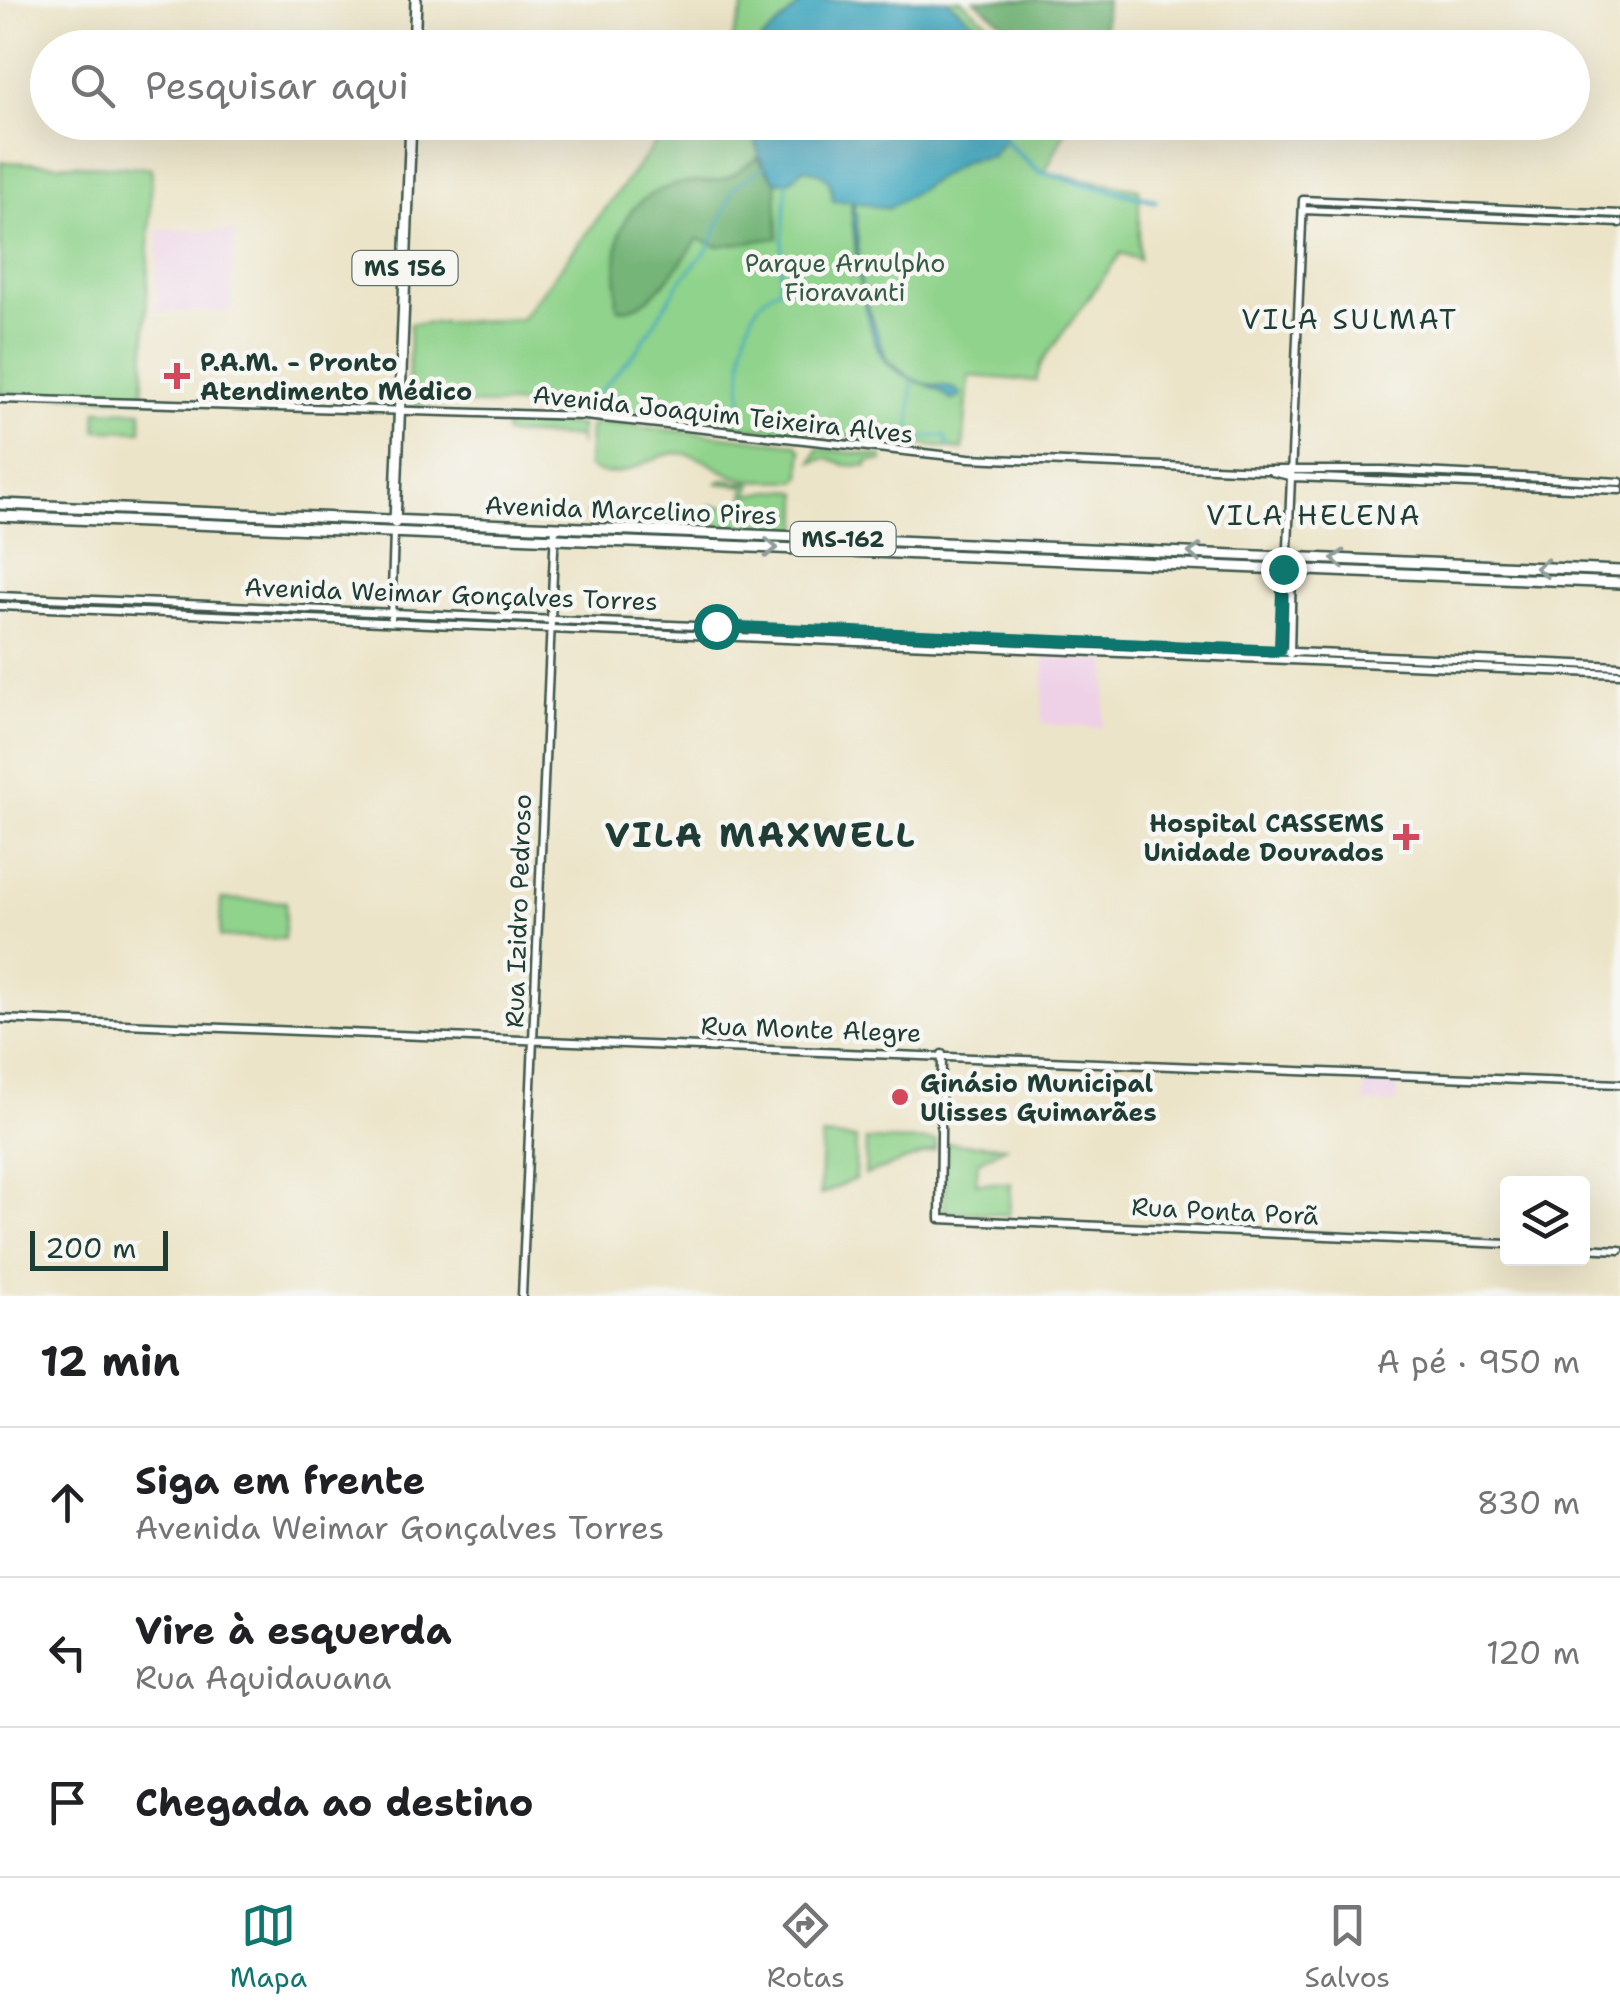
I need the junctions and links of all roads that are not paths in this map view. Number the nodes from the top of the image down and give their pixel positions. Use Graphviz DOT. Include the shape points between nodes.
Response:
graph roads {
  1 [pos="416,0"];
  2 [pos="415,30"];
  3 [pos="410,140"];
  4 [pos="1303,210"];
  5 [pos="1620,214"];
  6 [pos="1620,224"];
  7 [pos="0,399"];
  8 [pos="400,413"];
  9 [pos="1294,472"];
  10 [pos="1620,482"];
  11 [pos="1620,490"];
  12 [pos="0,504"];
  13 [pos="0,516"];
  14 [pos="394,525"];
  15 [pos="555,533"];
  16 [pos="720,539"];
  17 [pos="1044,547"];
  18 [pos="1288,553"];
  19 [pos="1122,556"];
  20 [pos="1043,558"];
  21 [pos="1288,569"];
  22 [pos="1620,571"];
  23 [pos="1620,583"];
  24 [pos="0,596"];
  25 [pos="0,606"];
  26 [pos="1282,610"];
  27 [pos="392,611"];
  28 [pos="1291,611"];
  29 [pos="550,618"];
  30 [pos="391,621"];
  31 [pos="550,628"];
  32 [pos="1280,656"];
  33 [pos="1290,656"];
  34 [pos="1620,666"];
  35 [pos="1620,674"];
  36 [pos="0,1019"];
  37 [pos="534,1037"];
  38 [pos="942,1054"];
  39 [pos="1620,1084"];
  40 [pos="1500,1244"];
  41 [pos="1590,1248"];
  42 [pos="1620,1250"];
  43 [pos="522,1296"];
  1 -- 2 [label="main road"];
  3 -- 8 [label="main road, MS 156"];
  4 -- 5 [label="main road" via="1304,200"];
  4 -- 6 [label="main road"];
  4 -- 9 [label="main road"];
  7 -- 8 [label="main road, Avenida Joaquim Teixeira Alves"];
  8 -- 9 [label="main road, Avenida Joaquim Teixeira Alves" via="585,416 944,456"];
  8 -- 14 [label="main road, MS 156"];
  9 -- 10 [label="main road, Avenida Joaquim Teixeira Alves"];
  9 -- 11 [label="main road, Avenida Joaquim Teixeira Alves"];
  9 -- 18 [label="main road"];
  12 -- 14 [label="main road, Avenida Marcelino Pires / MS-162"];
  13 -- 14 [label="main road, Avenida Marcelino Pires / MS-162"];
  14 -- 15 [label="main road, Avenida Marcelino Pires / MS-162"];
  14 -- 27 [label="main road"];
  15 -- 16 [label="main road, Avenida Marcelino Pires / MS-162"];
  15 -- 29 [label="main road, Rua Izidro Pedroso"];
  16 -- 17 [label="main road, Avenida Marcelino Pires / MS-162"];
  16 -- 20 [label="main road, Avenida Marcelino Pires / MS-162, one-way"];
  17 -- 19 [label="main road, Avenida Marcelino Pires / MS-162"];
  17 -- 20 [label="main road"];
  18 -- 19 [label="main road, Avenida Marcelino Pires / MS-162, one-way"];
  18 -- 21 [label="main road"];
  22 -- 18 [label="main road, Avenida Marcelino Pires / MS-162, one-way"];
  19 -- 20 [label="main road, Avenida Marcelino Pires / MS-162"];
  19 -- 21 [label="main road, Avenida Marcelino Pires / MS-162"];
  21 -- 23 [label="main road, Avenida Marcelino Pires / MS-162"];
  21 -- 26 [label="main road"];
  21 -- 28 [label="main road"];
  24 -- 27 [label="main road, Avenida Weimar Gonçalves Torres"];
  25 -- 30 [label="main road, Avenida Weimar Gonçalves Torres"];
  26 -- 28 [label="main road"];
  26 -- 32 [label="main road"];
  27 -- 29 [label="main road, Avenida Weimar Gonçalves Torres"];
  27 -- 30 [label="main road"];
  28 -- 33 [label="main road"];
  29 -- 31 [label="main road, Rua Izidro Pedroso"];
  29 -- 32 [label="main road, Avenida Weimar Gonçalves Torres"];
  30 -- 31 [label="main road, Avenida Weimar Gonçalves Torres"];
  31 -- 32 [label="main road, Avenida Weimar Gonçalves Torres"];
  31 -- 37 [label="main road, Rua Izidro Pedroso"];
  32 -- 33 [label="main road, Avenida Weimar Gonçalves Torres"];
  33 -- 34 [label="main road, Avenida Weimar Gonçalves Torres"];
  33 -- 35 [label="main road, Avenida Weimar Gonçalves Torres"];
  36 -- 37 [label="main road, Rua Monte Alegre"];
  37 -- 38 [label="main road, Rua Monte Alegre"];
  37 -- 43 [label="main road, Rua Izidro Pedroso"];
  38 -- 39 [label="main road, Rua Monte Alegre"];
  38 -- 40 [label="main road, Rua Ponta Porã" via="940,1219"];
  41 -- 42 [label="main road"];
}
